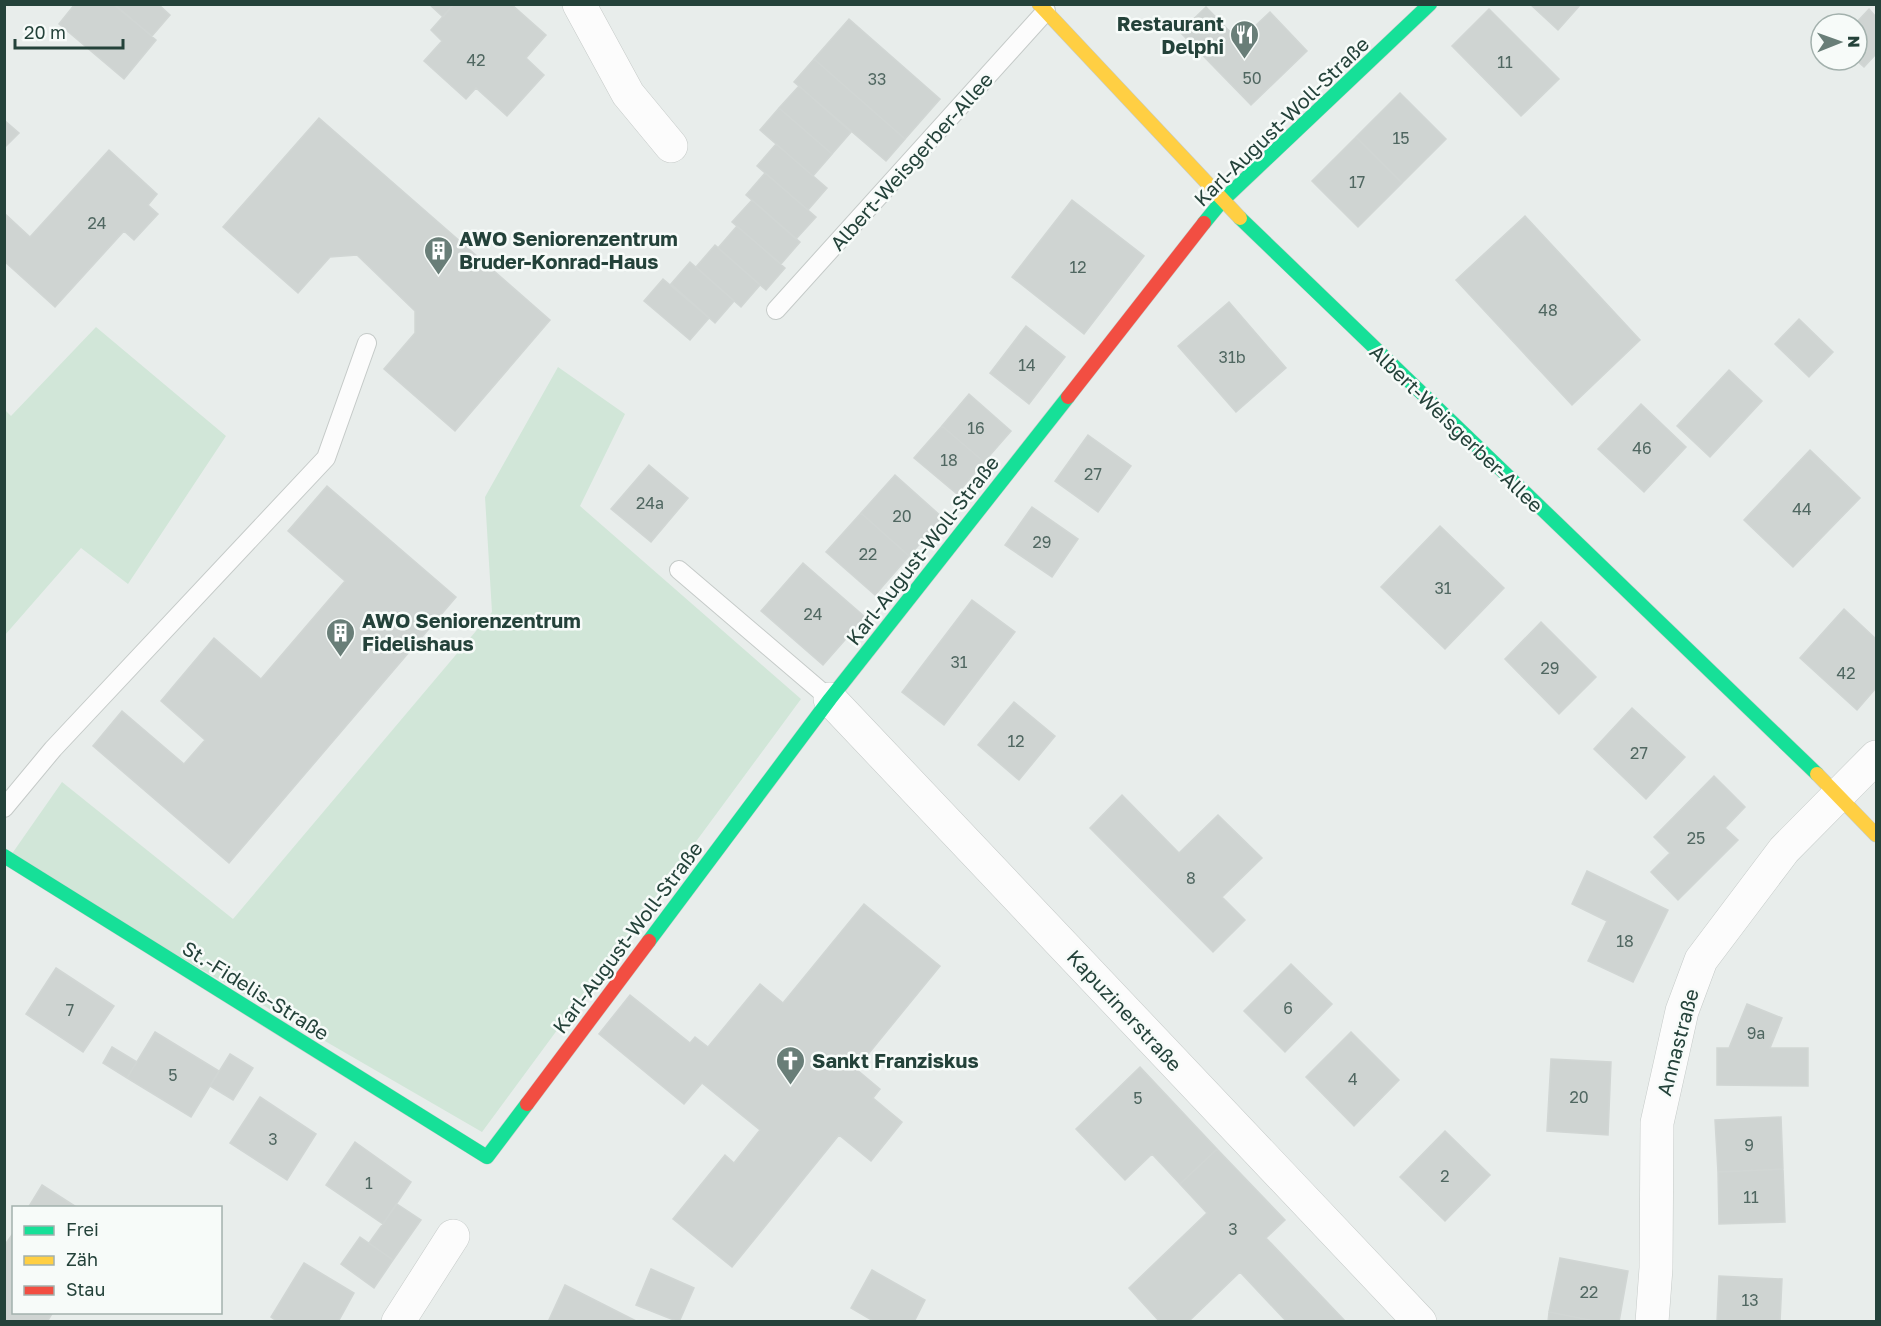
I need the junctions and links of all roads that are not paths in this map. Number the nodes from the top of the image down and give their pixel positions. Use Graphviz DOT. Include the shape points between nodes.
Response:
graph roads {
  1 [pos="579,4"];
  2 [pos="1430,4"];
  3 [pos="1042,8"];
  4 [pos="671,146"];
  5 [pos="1222,201"];
  6 [pos="776,310"];
  7 [pos="367,343"];
  8 [pos="679,570"];
  9 [pos="830,699"];
  10 [pos="1876,757"];
  11 [pos="1838,794"];
  12 [pos="4,808"];
  13 [pos="1876,835"];
  14 [pos="4,856"];
  15 [pos="487,1157"];
  16 [pos="453,1236"];
  17 [pos="398,1322"];
  18 [pos="1420,1322"];
  19 [pos="1652,1322"];
  1 -- 4 [label="street" via="628,94"];
  2 -- 5 [label="street, Karl-August-Woll-Straße"];
  3 -- 5 [label="street, Albert-Weisgerber-Allee"];
  3 -- 6 [label="lane, Albert-Weisgerber-Allee"];
  5 -- 9 [label="street, Karl-August-Woll-Straße"];
  5 -- 11 [label="street, Albert-Weisgerber-Allee"];
  7 -- 12 [label="lane" via="326,458 53,749"];
  8 -- 9 [label="lane"];
  9 -- 15 [label="street, Karl-August-Woll-Straße"];
  9 -- 18 [label="street, Kapuzinerstraße"];
  10 -- 11 [label="street, Annastraße"];
  11 -- 13 [label="street, Albert-Weisgerber-Allee"];
  11 -- 19 [label="street, Annastraße" via="1784,850 1701,960 1682,1011 1657,1123"];
  14 -- 15 [label="street, St.-Fidelis-Straße"];
  16 -- 17 [label="street"];
}
